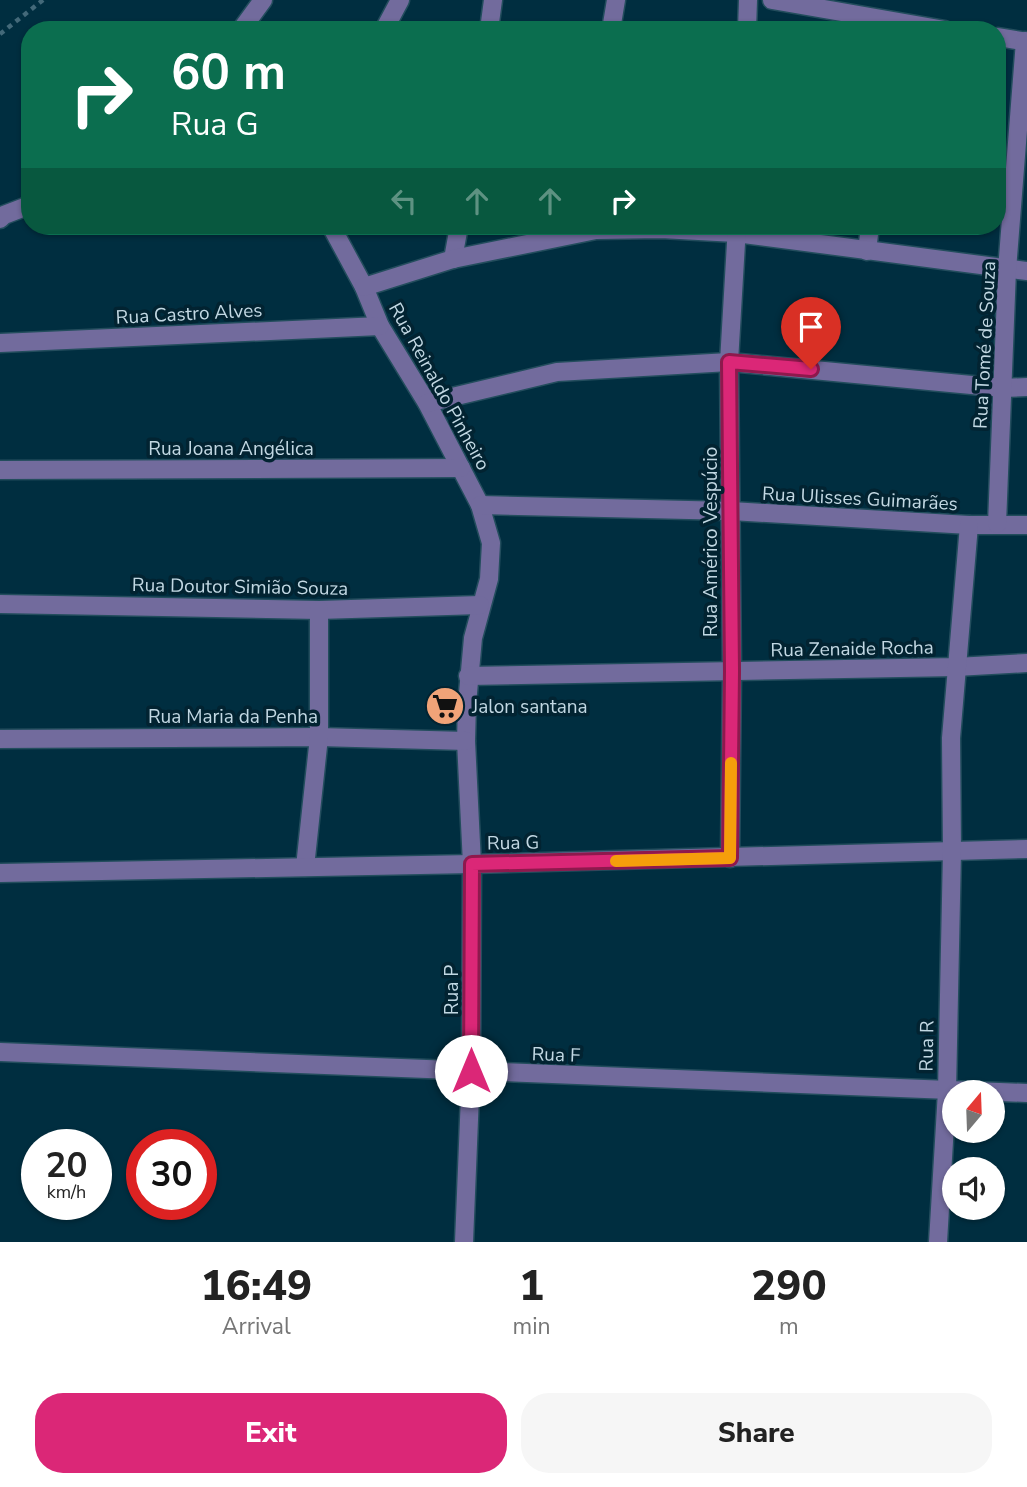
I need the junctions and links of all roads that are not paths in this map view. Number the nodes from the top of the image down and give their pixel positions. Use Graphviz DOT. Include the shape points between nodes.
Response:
graph roads {
  1 [pos="263,0"];
  2 [pos="400,0"];
  3 [pos="494,0"];
  4 [pos="617,0"];
  5 [pos="748,0"];
  6 [pos="772,0"];
  7 [pos="248,21"];
  8 [pos="389,21"];
  9 [pos="490,21"];
  10 [pos="613,21"];
  11 [pos="747,21"];
  12 [pos="869,21"];
  13 [pos="1006,38"];
  14 [pos="1026,41"];
  15 [pos="21,208"];
  16 [pos="0,219"];
  17 [pos="336,235"];
  18 [pos="457,235"];
  19 [pos="564,235"];
  20 [pos="736,235"];
  21 [pos="772,235"];
  22 [pos="869,235"];
  23 [pos="867,251"];
  24 [pos="453,259"];
  25 [pos="1007,270"];
  26 [pos="1027,271"];
  27 [pos="364,287"];
  28 [pos="380,326"];
  29 [pos="0,343"];
  30 [pos="729,362"];
  31 [pos="1027,387"];
  32 [pos="1003,388"];
  33 [pos="428,402"];
  34 [pos="461,468"];
  35 [pos="0,470"];
  36 [pos="480,505"];
  37 [pos="731,511"];
  38 [pos="997,524"];
  39 [pos="968,525"];
  40 [pos="1027,525"];
  41 [pos="0,604"];
  42 [pos="480,605"];
  43 [pos="319,610"];
  44 [pos="1027,663"];
  45 [pos="956,667"];
  46 [pos="732,671"];
  47 [pos="468,676"];
  48 [pos="319,737"];
  49 [pos="0,738"];
  50 [pos="466,741"];
  51 [pos="1027,849"];
  52 [pos="952,851"];
  53 [pos="730,858"];
  54 [pos="472,864"];
  55 [pos="305,867"];
  56 [pos="0,873"];
  57 [pos="0,1052"];
  58 [pos="471,1071"];
  59 [pos="947,1080"];
  60 [pos="942,1091"];
  61 [pos="1005,1092"];
  62 [pos="1027,1093"];
  63 [pos="944,1143"];
  64 [pos="464,1242"];
  65 [pos="938,1242"];
  1 -- 7 [label="street"];
  2 -- 8 [label="street"];
  3 -- 9 [label="street"];
  4 -- 10 [label="street"];
  5 -- 11 [label="street"];
  6 -- 12 [label="street"];
  13 -- 14 [label="street"];
  14 -- 25 [label="street, Rua Tomé de Souza"];
  15 -- 16 [label="street"];
  17 -- 27 [label="street, Rua Reinaldo Pinheiro"];
  18 -- 24 [label="street"];
  19 -- 24 [label="street"];
  20 -- 30 [label="street, Rua Américo Vespúcio"];
  21 -- 23 [label="street"];
  22 -- 23 [label="street"];
  23 -- 25 [label="street"];
  24 -- 27 [label="street"];
  25 -- 26 [label="street"];
  25 -- 32 [label="street, Rua Tomé de Souza"];
  27 -- 28 [label="street, Rua Reinaldo Pinheiro"];
  28 -- 29 [label="street, Rua Castro Alves"];
  28 -- 33 [label="street, Rua Reinaldo Pinheiro"];
  30 -- 32 [label="street"];
  30 -- 33 [label="street" via="556,372"];
  30 -- 37 [label="street, Rua Américo Vespúcio"];
  31 -- 32 [label="street"];
  32 -- 38 [label="street, Rua Tomé de Souza"];
  33 -- 34 [label="street, Rua Reinaldo Pinheiro"];
  34 -- 35 [label="street, Rua Joana Angélica"];
  34 -- 36 [label="street, Rua Reinaldo Pinheiro"];
  36 -- 37 [label="street, Rua Ulisses Guimarães"];
  36 -- 42 [label="street, Rua Reinaldo Pinheiro" via="491,543 489,579"];
  37 -- 39 [label="street, Rua Ulisses Guimarães"];
  37 -- 46 [label="street, Rua Américo Vespúcio"];
  38 -- 39 [label="street, Rua Ulisses Guimarães"];
  38 -- 40 [label="street, Rua Ulisses Guimarães"];
  39 -- 45 [label="street, Rua R"];
  41 -- 43 [label="street, Rua Doutor Simião Souza"];
  42 -- 43 [label="street, Rua Doutor Simião Souza"];
  42 -- 47 [label="street, Rua Reinaldo Pinheiro"];
  43 -- 48 [label="street"];
  44 -- 45 [label="street, Rua Zenaide Rocha"];
  45 -- 46 [label="street, Rua Zenaide Rocha"];
  45 -- 52 [label="street, Rua R"];
  46 -- 47 [label="street, Rua Zenaide Rocha"];
  46 -- 53 [label="street, Rua Américo Vespúcio"];
  47 -- 50 [label="street, Rua Reinaldo Pinheiro"];
  48 -- 49 [label="street, Rua Maria da Penha"];
  48 -- 50 [label="street, Rua Maria da Penha"];
  48 -- 55 [label="street"];
  50 -- 54 [label="street, Rua Reinaldo Pinheiro"];
  51 -- 52 [label="street, Rua G"];
  52 -- 53 [label="street, Rua G"];
  52 -- 59 [label="street, Rua R"];
  53 -- 54 [label="street, Rua G"];
  54 -- 55 [label="street, Rua G"];
  54 -- 58 [label="street, Rua P"];
  55 -- 56 [label="street, Rua G"];
  57 -- 58 [label="street, Rua F"];
  58 -- 60 [label="street, Rua F"];
  58 -- 64 [label="street, Rua P"];
  61 -- 62 [label="street, Rua F"];
  63 -- 65 [label="street, Rua R"];
}
